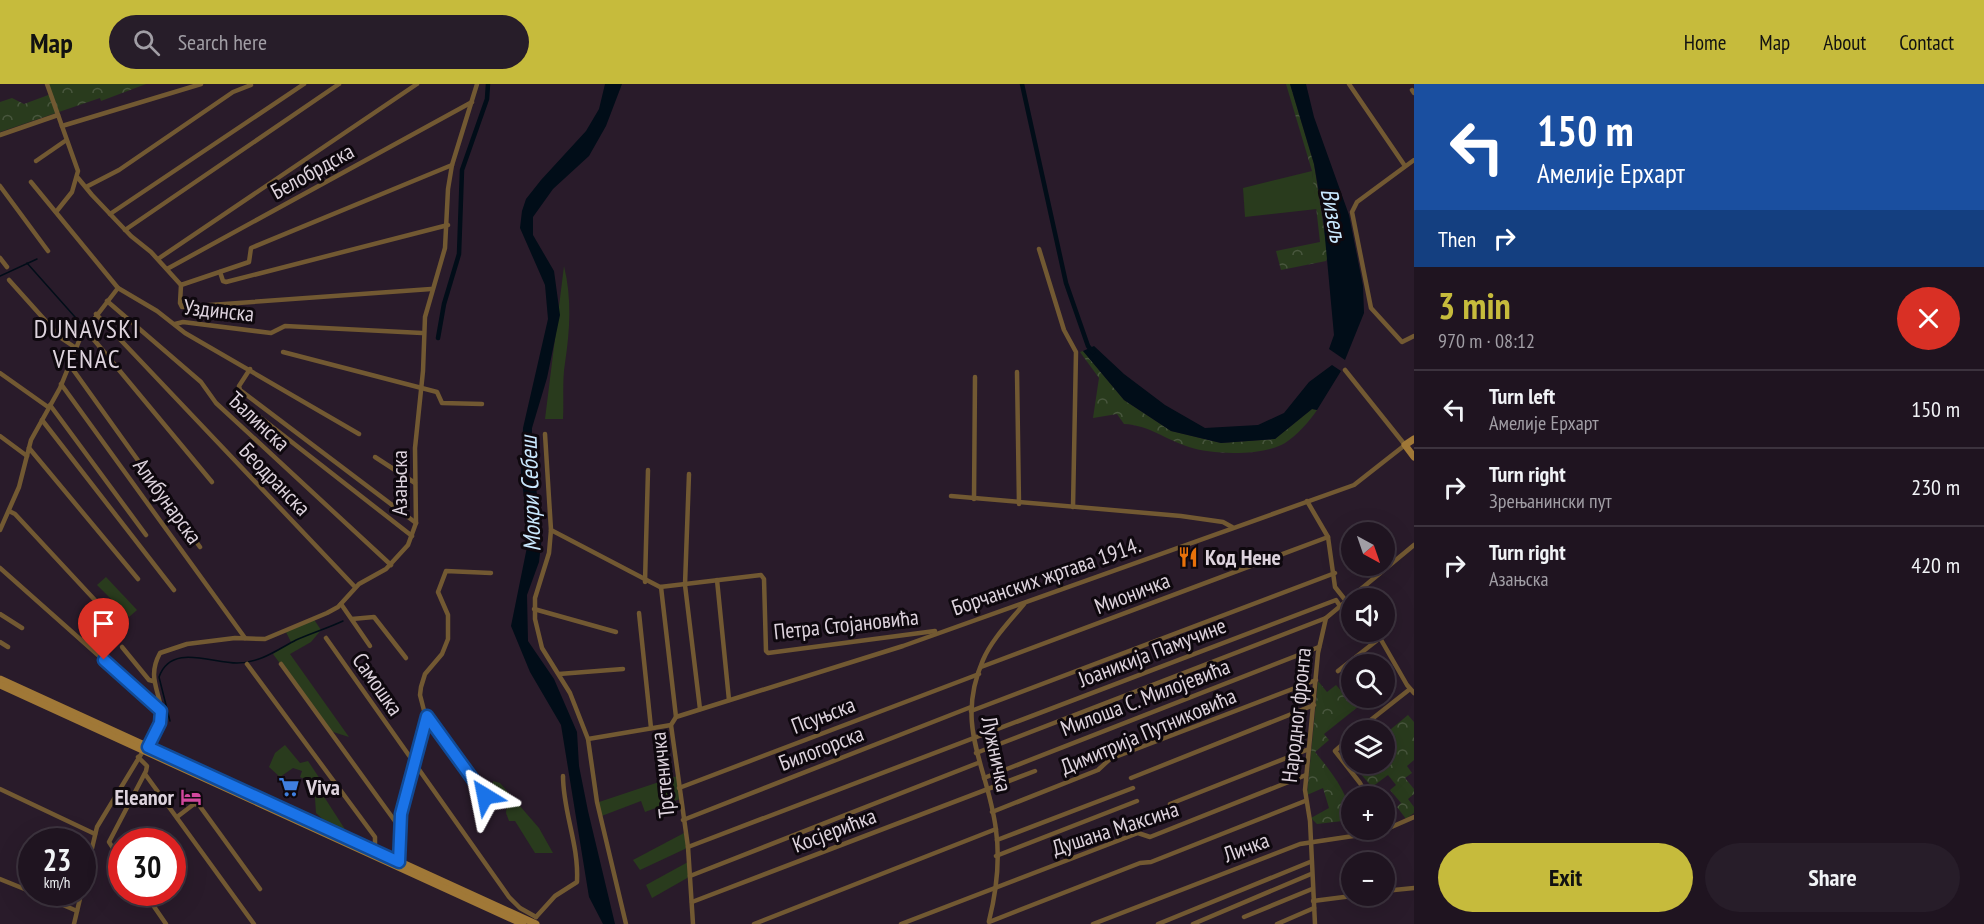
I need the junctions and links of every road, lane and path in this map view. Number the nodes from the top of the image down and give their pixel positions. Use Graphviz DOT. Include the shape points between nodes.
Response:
graph roads {
  1 [pos="46,84"];
  2 [pos="201,84"];
  3 [pos="304,84"];
  4 [pos="339,84"];
  5 [pos="417,84"];
  6 [pos="477,84"];
  7 [pos="1349,84"];
  8 [pos="251,85"];
  9 [pos="472,102"];
  10 [pos="58,115"];
  11 [pos="62,126"];
  12 [pos="0,135"];
  13 [pos="65,141"];
  14 [pos="1414,160"];
  15 [pos="36,161"];
  16 [pos="452,165"];
  17 [pos="1405,166"];
  18 [pos="78,178"];
  19 [pos="31,182"];
  20 [pos="0,186"];
  21 [pos="86,188"];
  22 [pos="56,212"];
  23 [pos="110,214"];
  24 [pos="448,225"];
  25 [pos="125,230"];
  26 [pos="1039,249"];
  27 [pos="48,250"];
  28 [pos="0,258"];
  29 [pos="158,259"];
  30 [pos="7,267"];
  31 [pos="167,269"];
  32 [pos="220,272"];
  33 [pos="9,280"];
  34 [pos="181,285"];
  35 [pos="118,288"];
  36 [pos="431,289"];
  37 [pos="107,301"];
  38 [pos="96,314"];
  39 [pos="175,324"];
  40 [pos="85,329"];
  41 [pos="422,333"];
  42 [pos="1414,336"];
  43 [pos="76,348"];
  44 [pos="283,352"];
  45 [pos="69,364"];
  46 [pos="250,369"];
  47 [pos="1346,370"];
  48 [pos="1017,372"];
  49 [pos="0,373"];
  50 [pos="975,377"];
  51 [pos="61,384"];
  52 [pos="422,387"];
  53 [pos="482,404"];
  54 [pos="49,406"];
  55 [pos="261,418"];
  56 [pos="42,420"];
  57 [pos="359,434"];
  58 [pos="545,434"];
  59 [pos="0,436"];
  60 [pos="1414,439"];
  61 [pos="1405,445"];
  62 [pos="29,448"];
  63 [pos="27,456"];
  64 [pos="1414,457"];
  65 [pos="375,458"];
  66 [pos="648,470"];
  67 [pos="689,474"];
  68 [pos="212,482"];
  69 [pos="415,483"];
  70 [pos="951,496"];
  71 [pos="974,499"];
  72 [pos="1307,501"];
  73 [pos="1018,504"];
  74 [pos="1073,507"];
  75 [pos="9,511"];
  76 [pos="416,523"];
  77 [pos="1233,527"];
  78 [pos="0,530"];
  79 [pos="551,530"];
  80 [pos="146,535"];
  81 [pos="412,536"];
  82 [pos="1328,537"];
  83 [pos="1414,545"];
  84 [pos="200,547"];
  85 [pos="391,565"];
  86 [pos="0,568"];
  87 [pos="491,573"];
  88 [pos="1335,573"];
  89 [pos="138,579"];
  90 [pos="717,580"];
  91 [pos="645,582"];
  92 [pos="685,585"];
  93 [pos="355,587"];
  94 [pos="661,587"];
  95 [pos="1362,588"];
  96 [pos="174,590"];
  97 [pos="1338,598"];
  98 [pos="1341,599"];
  99 [pos="341,604"];
  100 [pos="1024,604"];
  101 [pos="1340,606"];
  102 [pos="534,609"];
  103 [pos="106,612"];
  104 [pos="639,613"];
  105 [pos="0,614"];
  106 [pos="1326,618"];
  107 [pos="352,619"];
  108 [pos="22,628"];
  109 [pos="942,630"];
  110 [pos="616,632"];
  111 [pos="245,638"];
  112 [pos="326,638"];
  113 [pos="0,642"];
  114 [pos="370,646"];
  115 [pos="8,647"];
  116 [pos="122,647"];
  117 [pos="1319,647"];
  118 [pos="406,658"];
  119 [pos="248,664"];
  120 [pos="281,664"];
  121 [pos="981,667"];
  122 [pos="623,669"];
  123 [pos="1338,671"];
  124 [pos="559,674"];
  125 [pos="979,674"];
  126 [pos="0,679"];
  127 [pos="1316,680"];
  128 [pos="153,681"];
  129 [pos="0,685"];
  130 [pos="1412,691"];
  131 [pos="729,700"];
  132 [pos="1314,705"];
  133 [pos="700,709"];
  134 [pos="971,709"];
  135 [pos="161,711"];
  136 [pos="427,716"];
  137 [pos="676,717"];
  138 [pos="1372,720"];
  139 [pos="670,725"];
  140 [pos="651,728"];
  141 [pos="973,738"];
  142 [pos="588,739"];
  143 [pos="1341,745"];
  144 [pos="1310,749"];
  145 [pos="143,752"];
  146 [pos="976,753"];
  147 [pos="1341,759"];
  148 [pos="978,763"];
  149 [pos="416,765"];
  150 [pos="1035,771"];
  151 [pos="145,774"];
  152 [pos="1306,775"];
  153 [pos="563,776"];
  154 [pos="984,778"];
  155 [pos="1131,778"];
  156 [pos="679,788"];
  157 [pos="1133,788"];
  158 [pos="0,789"];
  159 [pos="987,789"];
  160 [pos="485,796"];
  161 [pos="1137,801"];
  162 [pos="1305,801"];
  163 [pos="1170,804"];
  164 [pos="992,812"];
  165 [pos="177,817"];
  166 [pos="1414,817"];
  167 [pos="683,820"];
  168 [pos="1395,824"];
  169 [pos="82,828"];
  170 [pos="116,828"];
  171 [pos="400,828"];
  172 [pos="996,829"];
  173 [pos="96,832"];
  174 [pos="1341,837"];
  175 [pos="997,840"];
  176 [pos="1309,843"];
  177 [pos="688,847"];
  178 [pos="375,851"];
  179 [pos="996,856"];
  180 [pos="399,862"];
  181 [pos="1310,862"];
  182 [pos="1311,874"];
  183 [pos="690,876"];
  184 [pos="0,879"];
  185 [pos="18,886"];
  186 [pos="995,888"];
  187 [pos="1414,888"];
  188 [pos="260,889"];
  189 [pos="1312,889"];
  190 [pos="1395,890"];
  191 [pos="1341,897"];
  192 [pos="1313,901"];
  193 [pos="692,902"];
  194 [pos="65,906"];
  195 [pos="78,906"];
  196 [pos="154,906"];
  197 [pos="1314,908"];
  198 [pos="77,911"];
  199 [pos="1244,917"];
  200 [pos="535,921"];
  201 [pos="988,923"];
  202 [pos="74,924"];
  203 [pos="166,924"];
  204 [pos="254,924"];
  205 [pos="523,924"];
  206 [pos="626,924"];
  207 [pos="693,924"];
  208 [pos="754,924"];
  209 [pos="901,924"];
  210 [pos="1093,924"];
  211 [pos="1158,924"];
  212 [pos="1193,924"];
  213 [pos="1277,924"];
  214 [pos="1314,924"];
  1 -- 10 [label="street"];
  2 -- 11 [label="street"];
  3 -- 23 [label="street"];
  4 -- 25 [label="street"];
  5 -- 29 [label="street"];
  6 -- 9 [label="street, Азањска"];
  7 -- 17 [label="street"];
  8 -- 21 [label="street" via="232,92 119,170"];
  9 -- 16 [label="street, Азањска"];
  9 -- 31 [label="street, Белобрдска"];
  10 -- 11 [label="street"];
  10 -- 12 [label="street"];
  11 -- 13 [label="street"];
  13 -- 15 [label="street"];
  13 -- 18 [label="street"];
  14 -- 17 [label="street"];
  16 -- 24 [label="street, Азањска"];
  16 -- 32 [label="street" via="251,248 250,261"];
  17 -- 42 [label="street" via="1352,210 1371,308 1401,341"];
  18 -- 21 [label="street"];
  18 -- 22 [label="street" via="68,199"];
  19 -- 22 [label="street, Уздинска"];
  20 -- 27 [label="street"];
  21 -- 23 [label="street"];
  22 -- 35 [label="street, Уздинска"];
  23 -- 25 [label="street"];
  24 -- 32 [label="street" via="226,282"];
  24 -- 36 [label="street, Азањска" via="443,256"];
  25 -- 29 [label="street"];
  26 -- 74 [label="street" via="1064,330 1076,352"];
  28 -- 30 [label="street"];
  29 -- 31 [label="street"];
  31 -- 34 [label="street"];
  32 -- 34 [label="street"];
  33 -- 43 [label="street" via="61,338"];
  34 -- 36 [label="street" via="180,305"];
  35 -- 37 [label="street"];
  35 -- 39 [label="street, Уздинска"];
  36 -- 41 [label="street, Азањска"];
  37 -- 38 [label="street"];
  37 -- 85 [label="street, Ђалинска" via="201,382 216,403"];
  38 -- 40 [label="street"];
  38 -- 93 [label="street, Беодранска"];
  39 -- 41 [label="street, Уздинска" via="271,333 285,326"];
  39 -- 46 [label="street"];
  40 -- 43 [label="street"];
  40 -- 68 [label="street"];
  41 -- 52 [label="street, Азањска"];
  43 -- 45 [label="street"];
  44 -- 52 [label="street"];
  45 -- 51 [label="street"];
  45 -- 84 [label="street"];
  46 -- 57 [label="street"];
  46 -- 76 [label="street" via="240,390"];
  47 -- 61 [label="street"];
  48 -- 73 [label="street"];
  49 -- 54 [label="street"];
  50 -- 71 [label="street"];
  51 -- 54 [label="street"];
  51 -- 111 [label="street, Алибунарска"];
  52 -- 53 [label="street" via="437,392 442,403"];
  52 -- 69 [label="street, Азањска"];
  54 -- 56 [label="street"];
  54 -- 80 [label="street"];
  55 -- 81 [label="street"];
  56 -- 62 [label="street"];
  56 -- 96 [label="street"];
  58 -- 79 [label="street"];
  59 -- 63 [label="street"];
  60 -- 61 [label="main road, Борчанских жртава 1914."];
  61 -- 64 [label="main road"];
  61 -- 72 [label="street, Борчанских жртава 1914." via="1354,485"];
  62 -- 63 [label="street"];
  62 -- 89 [label="street"];
  63 -- 75 [label="street"];
  65 -- 69 [label="street"];
  66 -- 91 [label="street"];
  67 -- 92 [label="street"];
  69 -- 76 [label="street, Азањска"];
  70 -- 71 [label="street"];
  71 -- 73 [label="street"];
  72 -- 77 [label="street, Борчанских жртава 1914."];
  72 -- 82 [label="street"];
  73 -- 74 [label="street"];
  74 -- 77 [label="street" via="1181,516"];
  75 -- 78 [label="street"];
  75 -- 103 [label="street"];
  76 -- 81 [label="street, Азањска"];
  77 -- 100 [label="street, Борчанских жртава 1914."];
  79 -- 91 [label="street, Петра Стојановића"];
  79 -- 102 [label="street"];
  81 -- 85 [label="street, Азањска"];
  82 -- 88 [label="street"];
  82 -- 121 [label="street, Мионичка"];
  83 -- 95 [label="street"];
  85 -- 93 [label="street, Азањска"];
  86 -- 135 [label="street"];
  87 -- 136 [label="street" via="450,570 444,574 437,593 448,615 448,639 423,680 420,695"];
  88 -- 97 [label="street"];
  88 -- 134 [label="street, Билогорска"];
  90 -- 92 [label="street, Петра Стојановића"];
  90 -- 109 [label="street, Петра Стојановића" via="759,574 764,578 768,653"];
  90 -- 131 [label="street"];
  91 -- 94 [label="street, Петра Стојановића"];
  92 -- 94 [label="street, Петра Стојановића"];
  92 -- 133 [label="street"];
  93 -- 99 [label="street, Азањска"];
  94 -- 137 [label="street, Трстеничка"];
  97 -- 98 [label="street"];
  97 -- 101 [label="street"];
  97 -- 141 [label="street, Јоаникија Памучине"];
  99 -- 107 [label="street"];
  99 -- 111 [label="street, Азањска" via="272,637"];
  100 -- 109 [label="street, Борчанских жртава 1914."];
  100 -- 121 [label="street, Лужничка"];
  101 -- 106 [label="street"];
  102 -- 110 [label="street"];
  102 -- 124 [label="street" via="542,648"];
  104 -- 140 [label="street"];
  105 -- 108 [label="street"];
  106 -- 117 [label="street, Народног фронта"];
  106 -- 146 [label="street"];
  107 -- 114 [label="street"];
  107 -- 118 [label="street" via="374,616"];
  109 -- 131 [label="street, Борчанских жртава 1914." via="903,646"];
  111 -- 128 [label="street, Азањска" via="169,648 160,653"];
  112 -- 149 [label="street, Самошка"];
  113 -- 115 [label="street"];
  116 -- 128 [label="street"];
  117 -- 127 [label="street, Народног фронта"];
  117 -- 154 [label="street, Милоша С. Милојевића"];
  119 -- 178 [label="street" via="375,837"];
  120 -- 171 [label="street"];
  121 -- 125 [label="street, Лужничка"];
  122 -- 124 [label="street"];
  123 -- 130 [label="street" via="1377,639 1383,639"];
  124 -- 142 [label="street" via="575,702"];
  125 -- 134 [label="street, Лужничка"];
  125 -- 156 [label="street, Псуњска"];
  126 -- 145 [label="main road"];
  127 -- 132 [label="street, Народног фронта"];
  127 -- 164 [label="street, Димитрија Путниковића" via="1110,759 1098,770"];
  128 -- 135 [label="street"];
  129 -- 145 [label="main road"];
  130 -- 138 [label="street"];
  131 -- 133 [label="street, Борчанских жртава 1914."];
  132 -- 144 [label="street, Народног фронта"];
  132 -- 155 [label="street"];
  133 -- 137 [label="street, Борчанских жртава 1914."];
  134 -- 141 [label="street, Лужничка"];
  134 -- 167 [label="street, Билогорска"];
  135 -- 145 [label="street" via="160,723"];
  136 -- 149 [label="street"];
  136 -- 160 [label="street"];
  137 -- 139 [label="street, Трстеничка"];
  139 -- 140 [label="street"];
  139 -- 156 [label="street, Трстеничка"];
  140 -- 142 [label="street"];
  141 -- 146 [label="street, Лужничка"];
  141 -- 177 [label="street, Јоаникија Памучине"];
  142 -- 206 [label="street" via="597,802"];
  143 -- 147 [label="street" via="1337,748"];
  144 -- 152 [label="street, Народног фронта"];
  144 -- 163 [label="street"];
  145 -- 151 [label="street"];
  145 -- 173 [label="street"];
  145 -- 178 [label="main road"];
  145 -- 205 [label="main road"];
  146 -- 148 [label="street, Лужничка"];
  148 -- 154 [label="street, Лужничка"];
  148 -- 183 [label="street"];
  149 -- 171 [label="street"];
  149 -- 200 [label="street, Самошка" via="513,902"];
  150 -- 159 [label="street, Косјерићка"];
  151 -- 165 [label="street"];
  151 -- 170 [label="street"];
  152 -- 162 [label="street, Народног фронта"];
  152 -- 186 [label="street, Душана Максина" via="1150,837 1138,833"];
  153 -- 200 [label="street" via="575,839 577,882 555,896"];
  154 -- 159 [label="street, Лужничка"];
  156 -- 167 [label="street, Трстеничка"];
  157 -- 175 [label="street"];
  158 -- 169 [label="street"];
  159 -- 164 [label="street, Лужничка"];
  159 -- 193 [label="street, Косјерићка"];
  161 -- 179 [label="street"];
  162 -- 176 [label="street, Народног фронта" via="1310,821"];
  162 -- 201 [label="street"];
  164 -- 172 [label="street, Лужничка"];
  165 -- 188 [label="street" via="194,804 199,805"];
  165 -- 204 [label="street"];
  166 -- 168 [label="street, Личка"];
  167 -- 177 [label="street, Трстеничка"];
  171 -- 180 [label="street"];
  172 -- 175 [label="street, Лужничка"];
  172 -- 208 [label="street"];
  174 -- 176 [label="street, Личка"];
  175 -- 179 [label="street, Лужничка"];
  176 -- 181 [label="street, Народног фронта"];
  176 -- 210 [label="street, Личка"];
  177 -- 183 [label="street, Трстеничка"];
  178 -- 180 [label="main road"];
  179 -- 186 [label="street, Лужничка"];
  180 -- 200 [label="main road"];
  181 -- 182 [label="street, Народног фронта"];
  181 -- 211 [label="street"];
  182 -- 189 [label="street, Народног фронта"];
  182 -- 212 [label="street"];
  183 -- 193 [label="street, Трстеничка"];
  184 -- 185 [label="street"];
  186 -- 201 [label="street, Лужничка"];
  186 -- 209 [label="street, Душана Максина"];
  187 -- 190 [label="street"];
  189 -- 192 [label="street, Народног фронта"];
  189 -- 199 [label="street"];
  191 -- 192 [label="street"];
  192 -- 197 [label="street, Народног фронта"];
  193 -- 207 [label="street, Трстеничка"];
  194 -- 198 [label="street"];
  195 -- 198 [label="street"];
  196 -- 203 [label="street"];
  197 -- 213 [label="street"];
  197 -- 214 [label="street, Народног фронта"];
  198 -- 202 [label="street"];
}
